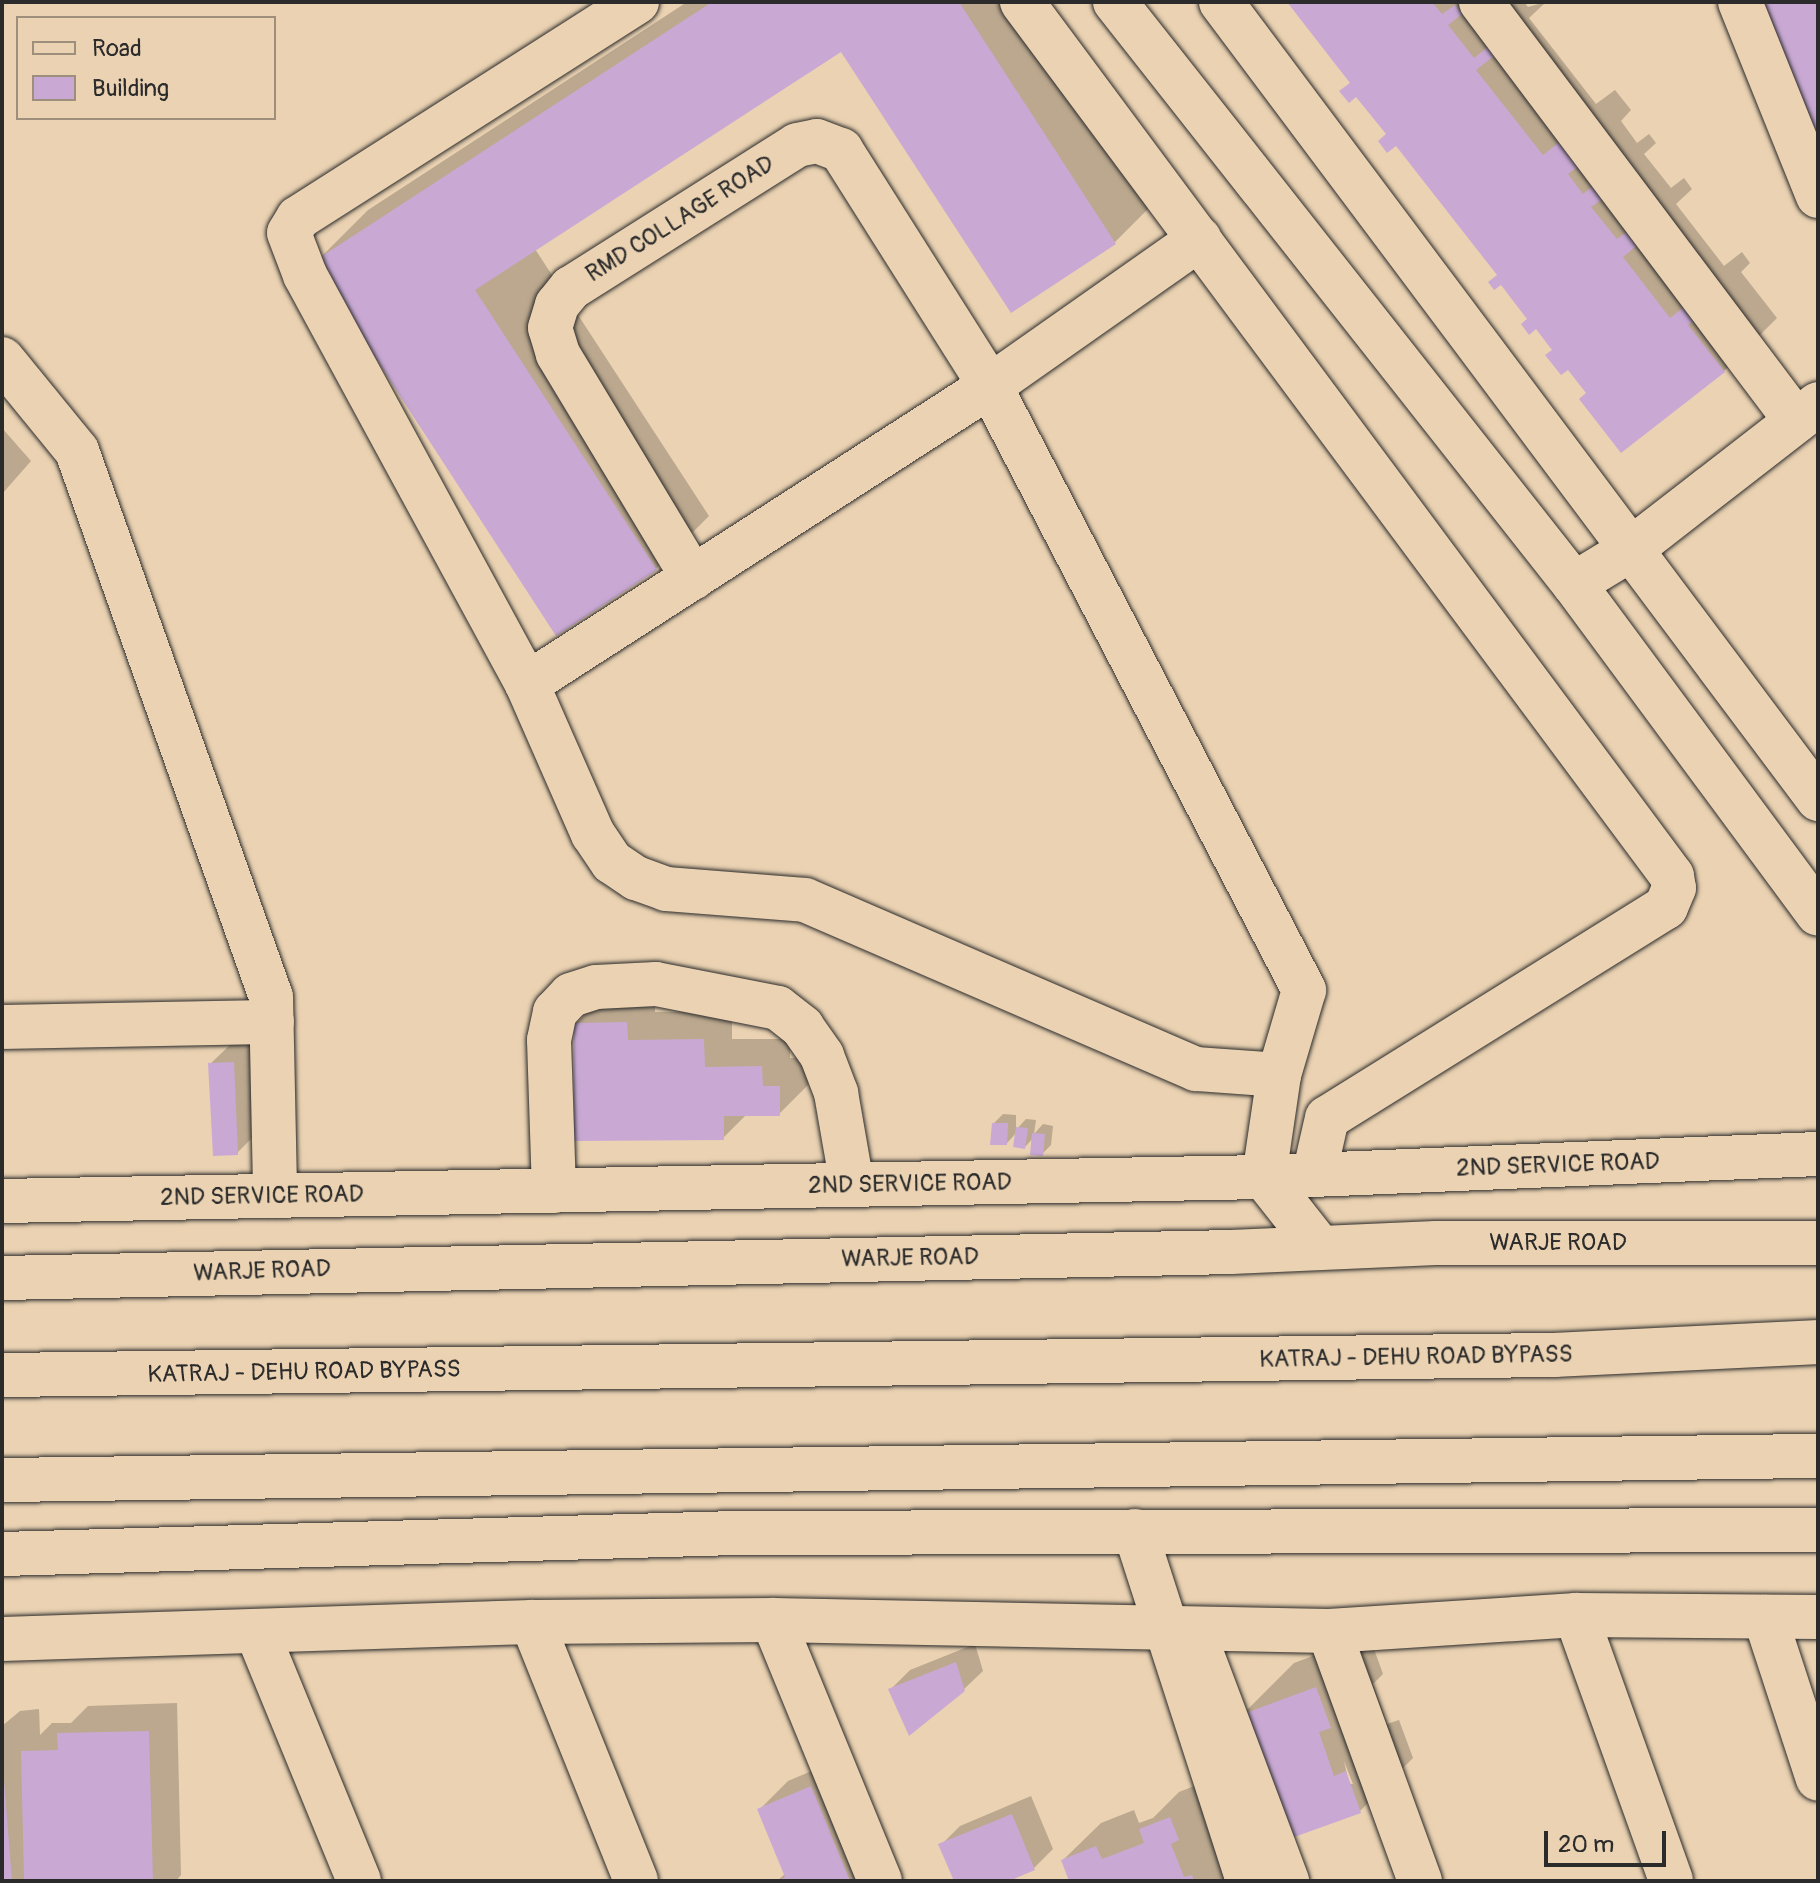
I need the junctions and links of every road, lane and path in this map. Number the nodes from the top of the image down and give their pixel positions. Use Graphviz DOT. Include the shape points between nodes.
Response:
graph roads {
  1 [pos="637,2"];
  2 [pos="1022,2"];
  3 [pos="1115,2"];
  4 [pos="1221,2"];
  5 [pos="1481,2"];
  6 [pos="1740,2"];
  7 [pos="1818,196"];
  8 [pos="1199,239"];
  9 [pos="2,359"];
  10 [pos="990,386"];
  11 [pos="1807,412"];
  12 [pos="1630,550"];
  13 [pos="693,578"];
  14 [pos="1574,584"];
  15 [pos="527,684"];
  16 [pos="1818,799"];
  17 [pos="1818,914"];
  18 [pos="272,1022"];
  19 [pos="2,1027"];
  20 [pos="1279,1075"];
  21 [pos="1818,1154"];
  22 [pos="1314,1175"];
  23 [pos="1264,1177"];
  24 [pos="852,1185"];
  25 [pos="554,1191"];
  26 [pos="275,1196"];
  27 [pos="2,1201"];
  28 [pos="1818,1243"];
  29 [pos="1320,1248"];
  30 [pos="2,1278"];
  31 [pos="1818,1342"];
  32 [pos="2,1375"];
  33 [pos="1818,1456"];
  34 [pos="2,1480"];
  35 [pos="1818,1530"];
  36 [pos="1135,1531"];
  37 [pos="2,1554"];
  38 [pos="1576,1615"];
  39 [pos="1765,1617"];
  40 [pos="1818,1617"];
  41 [pos="773,1620"];
  42 [pos="532,1622"];
  43 [pos="1177,1629"];
  44 [pos="4,1631"];
  45 [pos="1329,1631"];
  46 [pos="257,1632"];
  47 [pos="1818,1779"];
  48 [pos="359,1881"];
  49 [pos="636,1881"];
  50 [pos="880,1881"];
  51 [pos="1248,1881"];
  52 [pos="1287,1881"];
  53 [pos="1420,1881"];
  54 [pos="1671,1881"];
  1 -- 15 [label="main road" via="298,218 289,233 305,275"];
  2 -- 8 [label="main road"];
  3 -- 14 [label="main road"];
  4 -- 12 [label="main road"];
  5 -- 11 [label="main road"];
  6 -- 7 [label="main road"];
  8 -- 10 [label="main road"];
  8 -- 22 [label="main road" via="1672,876 1674,888 1666,907 1327,1118"];
  9 -- 18 [label="main road" via="77,451 271,997"];
  10 -- 13 [label="main road"];
  10 -- 13 [label="main road, RMD COLLAGE ROAD" via="841,150 817,141 797,145 571,288 557,305 550,328 558,354"];
  10 -- 20 [label="main road, RMD COLLAGE ROAD" via="1304,990"];
  11 -- 12 [label="main road"];
  12 -- 14 [label="main road"];
  12 -- 16 [label="main road"];
  13 -- 15 [label="main road"];
  14 -- 17 [label="main road"];
  15 -- 20 [label="main road" via="593,834 612,862 636,878 666,889 805,900 1196,1069"];
  18 -- 19 [label="main road"];
  18 -- 26 [label="main road"];
  20 -- 23 [label="main road, RMD COLLAGE ROAD"];
  21 -- 22 [label="main road, 2ND SERVICE ROAD"];
  22 -- 23 [label="main road, 2ND SERVICE ROAD"];
  23 -- 24 [label="main road, 2ND SERVICE ROAD"];
  23 -- 29 [label="main road"];
  24 -- 25 [label="main road, 2ND SERVICE ROAD"];
  24 -- 25 [label="main road" via="836,1093 822,1056 802,1027 778,1008 656,984 596,987 571,995 555,1012 549,1040"];
  25 -- 26 [label="main road, 2ND SERVICE ROAD"];
  26 -- 27 [label="main road, 2ND SERVICE ROAD"];
  28 -- 29 [label="main road, WARJE ROAD"];
  29 -- 30 [label="main road, WARJE ROAD"];
  31 -- 32 [label="main road, KATRAJ - DEHU ROAD BYPASS" via="1555,1355"];
  33 -- 34 [label="main road"];
  35 -- 36 [label="main road"];
  36 -- 37 [label="main road" via="497,1538"];
  36 -- 43 [label="main road"];
  38 -- 39 [label="main road"];
  38 -- 45 [label="main road"];
  38 -- 54 [label="main road"];
  39 -- 40 [label="main road"];
  39 -- 47 [label="main road"];
  41 -- 42 [label="main road"];
  41 -- 43 [label="main road"];
  41 -- 50 [label="main road"];
  42 -- 46 [label="main road"];
  42 -- 49 [label="main road"];
  43 -- 45 [label="main road"];
  43 -- 51 [label="main road"];
  43 -- 52 [label="main road"];
  44 -- 46 [label="main road"];
  45 -- 53 [label="main road"];
  46 -- 48 [label="main road"];
}
